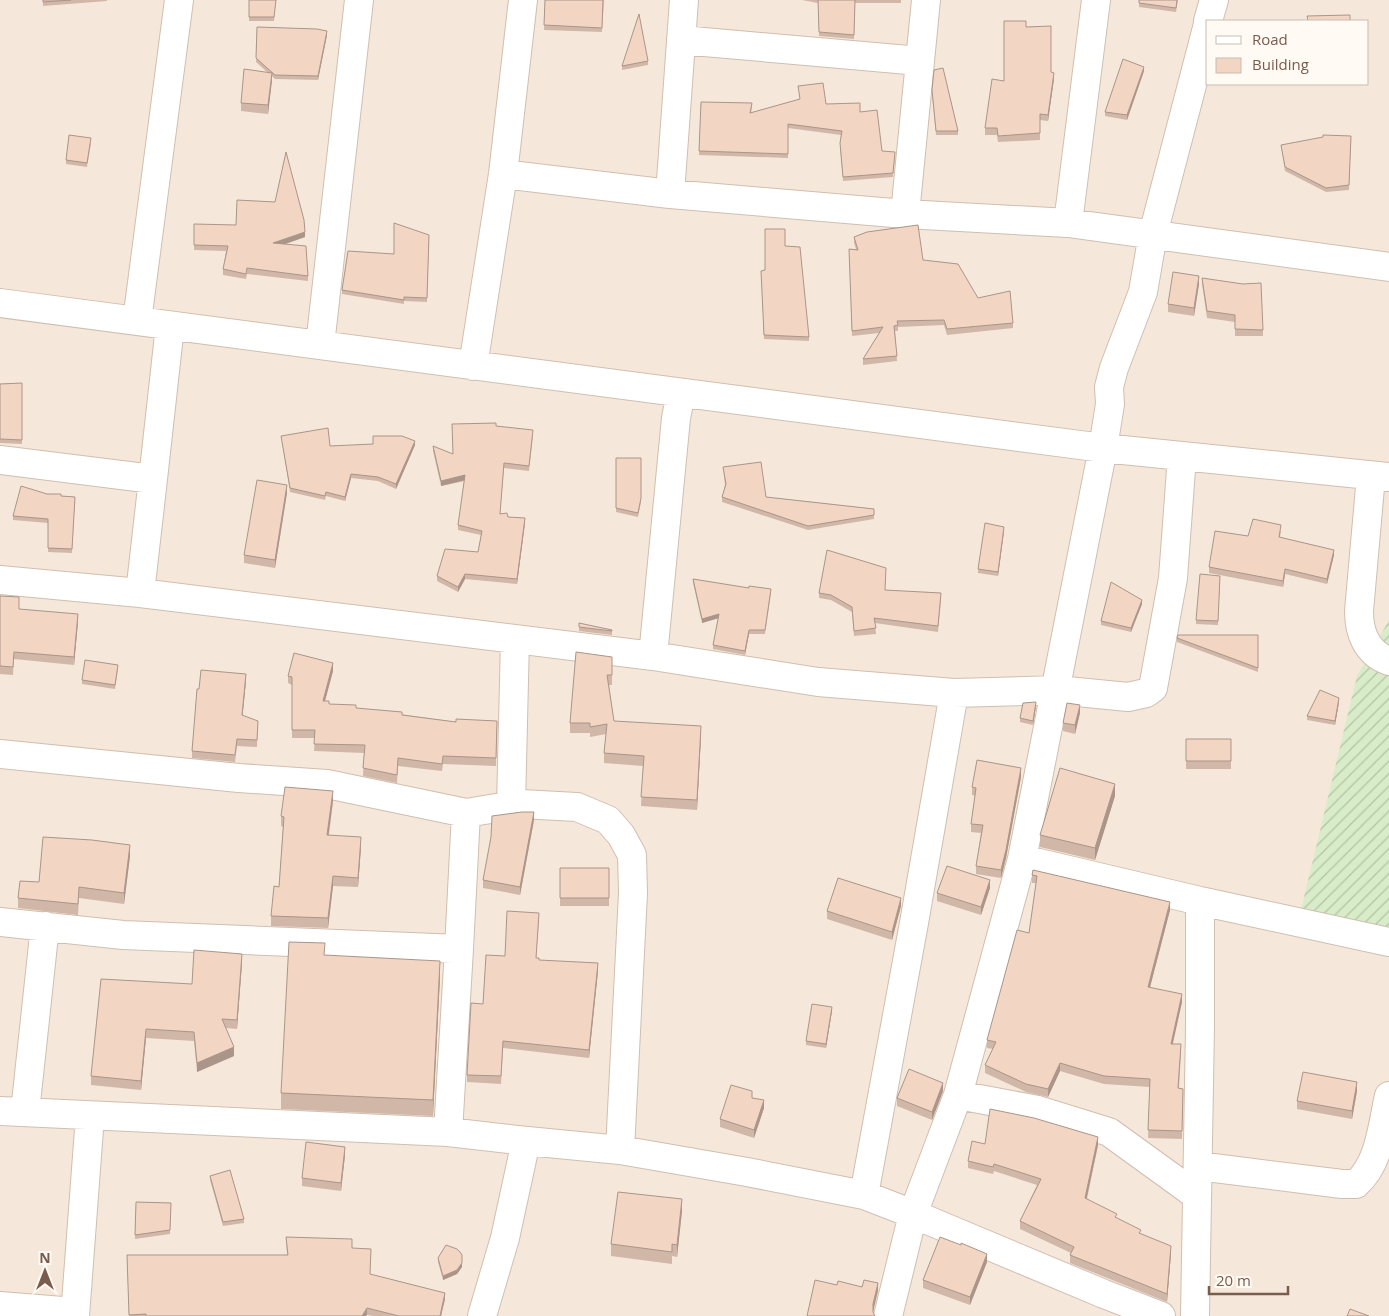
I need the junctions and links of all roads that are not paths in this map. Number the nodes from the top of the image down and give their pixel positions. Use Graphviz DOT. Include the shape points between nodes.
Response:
graph roads {
  1 [pos="179,0"];
  2 [pos="359,0"];
  3 [pos="523,0"];
  4 [pos="684,0"];
  5 [pos="926,0"];
  6 [pos="1096,0"];
  7 [pos="1214,0"];
  8 [pos="1209,20"];
  9 [pos="1206,30"];
  10 [pos="681,40"];
  11 [pos="920,61"];
  12 [pos="502,174"];
  13 [pos="670,194"];
  14 [pos="905,214"];
  15 [pos="1068,223"];
  16 [pos="1153,234"];
  17 [pos="1389,267"];
  18 [pos="0,303"];
  19 [pos="137,321"];
  20 [pos="170,326"];
  21 [pos="320,345"];
  22 [pos="473,366"];
  23 [pos="681,393"];
  24 [pos="1103,448"];
  25 [pos="1182,456"];
  26 [pos="0,460"];
  27 [pos="1380,477"];
  28 [pos="152,479"];
  29 [pos="0,580"];
  30 [pos="140,593"];
  31 [pos="514,639"];
  32 [pos="653,656"];
  33 [pos="1389,660"];
  34 [pos="1057,690"];
  35 [pos="954,693"];
  36 [pos="0,754"];
  37 [pos="511,806"];
  38 [pos="466,812"];
  39 [pos="1022,859"];
  40 [pos="1200,901"];
  41 [pos="0,922"];
  42 [pos="45,926"];
  43 [pos="1389,942"];
  44 [pos="460,949"];
  45 [pos="958,1095"];
  46 [pos="1389,1096"];
  47 [pos="13,1112"];
  48 [pos="90,1116"];
  49 [pos="448,1132"];
  50 [pos="526,1141"];
  51 [pos="620,1150"];
  52 [pos="1198,1166"];
  53 [pos="864,1195"];
  54 [pos="1196,1195"];
  55 [pos="913,1214"];
  56 [pos="1104,1305"];
  57 [pos="0,1306"];
  58 [pos="75,1314"];
  59 [pos="482,1316"];
  60 [pos="888,1316"];
  61 [pos="1161,1316"];
  62 [pos="1195,1316"];
  1 -- 19 [label="street"];
  2 -- 21 [label="street"];
  3 -- 12 [label="street"];
  4 -- 10 [label="street"];
  5 -- 11 [label="street"];
  6 -- 15 [label="street"];
  7 -- 8 [label="street"];
  9 -- 16 [label="street"];
  10 -- 11 [label="street"];
  10 -- 13 [label="street"];
  11 -- 14 [label="street"];
  12 -- 13 [label="street"];
  12 -- 22 [label="street"];
  13 -- 14 [label="street"];
  14 -- 15 [label="street"];
  15 -- 16 [label="street"];
  16 -- 17 [label="street"];
  16 -- 24 [label="street" via="1143,292 1109,387 1110,404"];
  18 -- 19 [label="street"];
  19 -- 20 [label="street"];
  20 -- 21 [label="street"];
  20 -- 28 [label="street"];
  21 -- 22 [label="street"];
  22 -- 23 [label="street"];
  23 -- 24 [label="street"];
  23 -- 32 [label="street"];
  24 -- 25 [label="street"];
  24 -- 34 [label="street"];
  25 -- 27 [label="street"];
  25 -- 34 [label="street" via="1173,578 1153,688 1128,697"];
  26 -- 28 [label="street"];
  27 -- 33 [label="street" via="1359,622 1365,642 1382,658"];
  28 -- 30 [label="street"];
  29 -- 30 [label="street"];
  30 -- 31 [label="street"];
  31 -- 32 [label="street"];
  31 -- 37 [label="street"];
  32 -- 35 [label="street" via="818,682"];
  34 -- 35 [label="street"];
  34 -- 39 [label="street"];
  35 -- 53 [label="street"];
  36 -- 38 [label="street" via="327,784"];
  37 -- 38 [label="street"];
  37 -- 51 [label="street" via="577,807 608,820 632,854 633,893"];
  38 -- 44 [label="street"];
  39 -- 40 [label="street"];
  39 -- 45 [label="street"];
  40 -- 43 [label="street"];
  40 -- 52 [label="street"];
  41 -- 42 [label="street"];
  42 -- 44 [label="street" via="123,935"];
  42 -- 47 [label="street"];
  44 -- 49 [label="street"];
  45 -- 54 [label="street" via="1038,1110 1109,1132"];
  45 -- 55 [label="street"];
  46 -- 52 [label="street" via="1374,1162 1356,1184"];
  47 -- 48 [label="street"];
  48 -- 49 [label="street"];
  48 -- 58 [label="street"];
  49 -- 50 [label="street"];
  50 -- 51 [label="street"];
  50 -- 59 [label="street" via="505,1238"];
  51 -- 53 [label="street"];
  52 -- 54 [label="street"];
  53 -- 55 [label="street"];
  54 -- 62 [label="street"];
  55 -- 56 [label="street"];
  55 -- 60 [label="street"];
  56 -- 61 [label="street"];
  57 -- 58 [label="street"];
}
